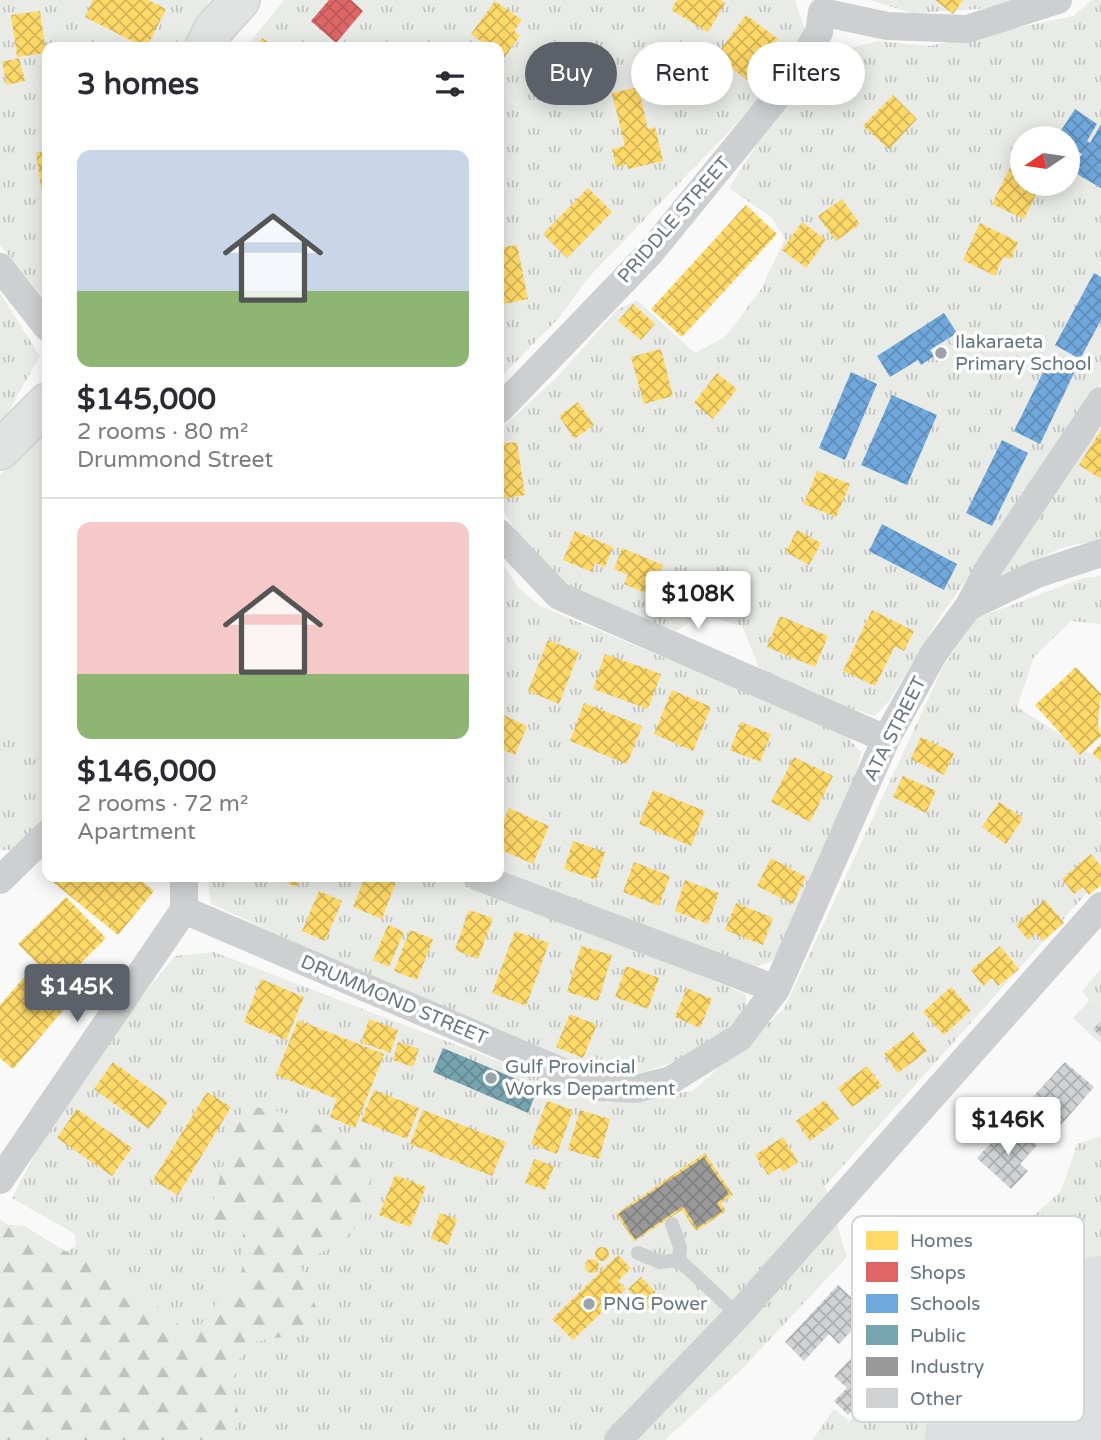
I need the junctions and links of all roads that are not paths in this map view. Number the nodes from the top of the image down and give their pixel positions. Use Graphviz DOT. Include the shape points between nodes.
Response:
graph roads {
  1 [pos="240,0"];
  2 [pos="1058,0"];
  3 [pos="818,6"];
  4 [pos="207,42"];
  5 [pos="0,267"];
  6 [pos="42,321"];
  7 [pos="1101,401"];
  8 [pos="504,405"];
  9 [pos="42,408"];
  10 [pos="0,450"];
  11 [pos="504,538"];
  12 [pos="1101,553"];
  13 [pos="968,607"];
  14 [pos="886,738"];
  15 [pos="42,839"];
  16 [pos="0,880"];
  17 [pos="184,882"];
  18 [pos="491,882"];
  19 [pos="1101,906"];
  20 [pos="184,910"];
  21 [pos="776,989"];
  22 [pos="0,1180"];
  23 [pos="672,1224"];
  24 [pos="638,1253"];
  25 [pos="679,1260"];
  26 [pos="738,1315"];
  27 [pos="618,1440"];
  1 -- 4 [label="highway"];
  2 -- 3 [label="street" via="967,29 887,26"];
  3 -- 8 [label="street, PRIDDLE STREET" via="819,32 787,85 650,253"];
  5 -- 6 [label="street"];
  7 -- 13 [label="street" via="990,566"];
  9 -- 10 [label="highway"];
  11 -- 14 [label="street" via="559,596"];
  12 -- 13 [label="street, ATA STREET" via="1037,575"];
  13 -- 14 [label="street, ATA STREET" via="934,653"];
  14 -- 21 [label="street, ATA STREET"];
  15 -- 16 [label="street"];
  17 -- 20 [label="street"];
  18 -- 21 [label="street"];
  19 -- 26 [label="street"];
  20 -- 21 [label="street, DRUMMOND STREET" via="597,1087 636,1089 671,1080 740,1037"];
  20 -- 22 [label="street"];
  23 -- 25 [label="lane"];
  24 -- 25 [label="lane" via="660,1262"];
  25 -- 26 [label="lane"];
  26 -- 27 [label="street"];
}
